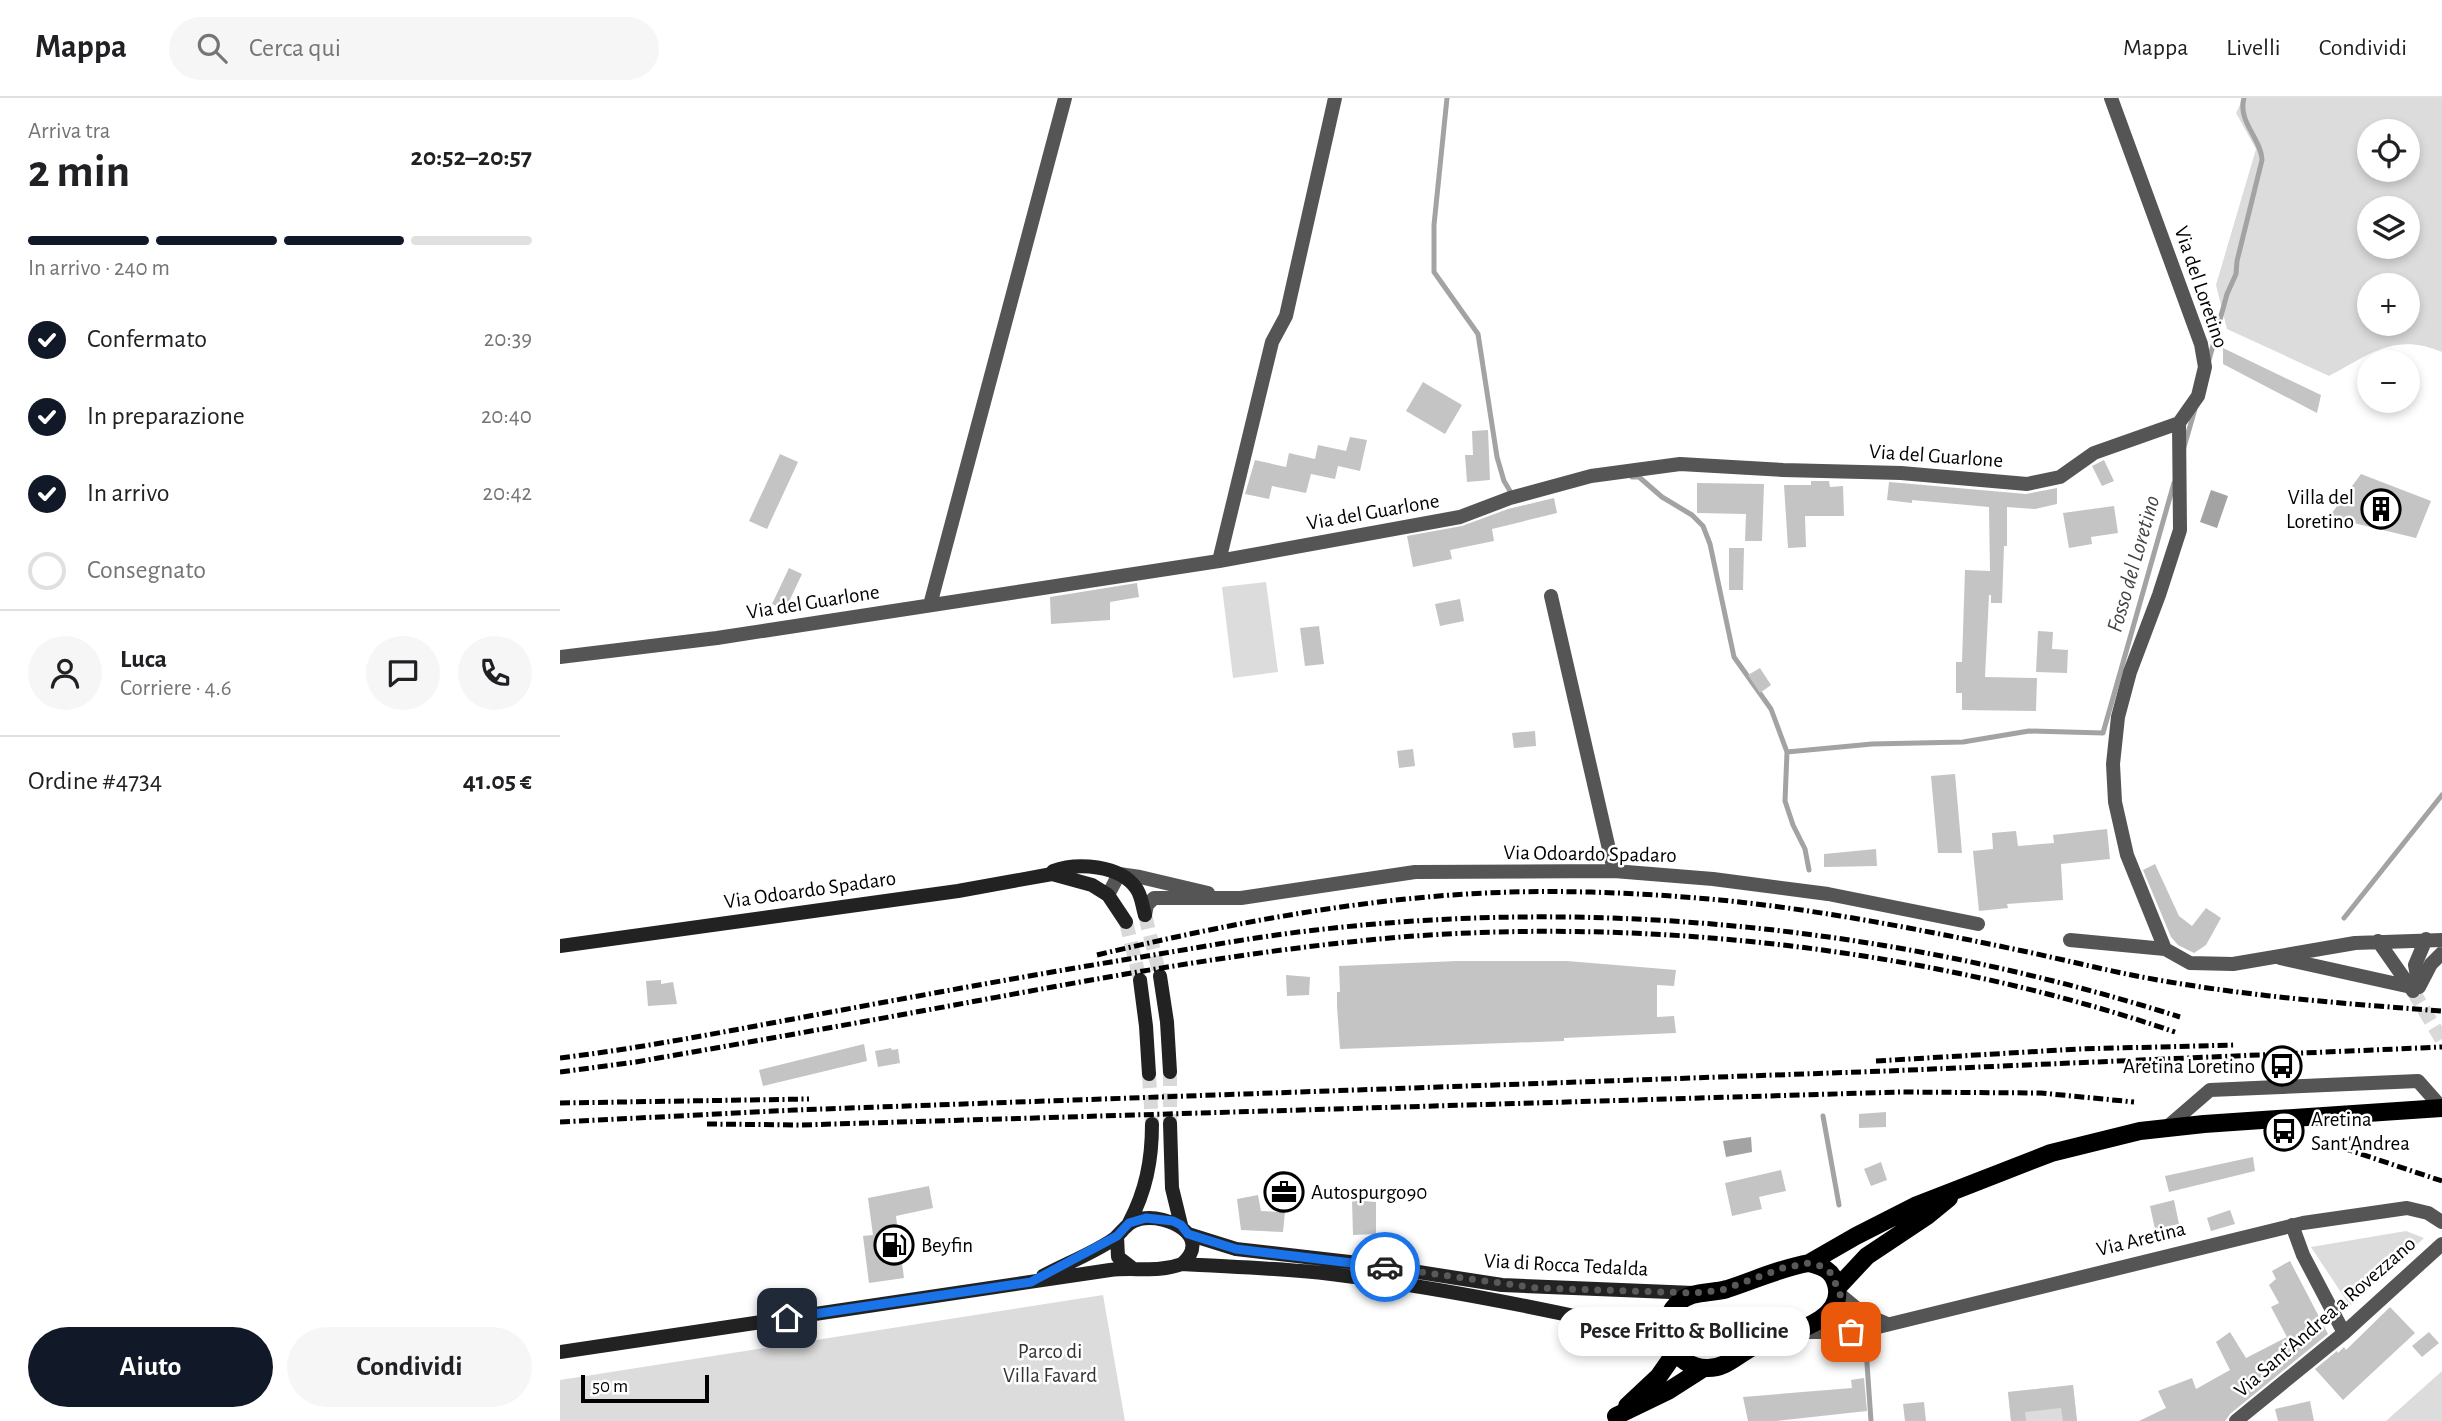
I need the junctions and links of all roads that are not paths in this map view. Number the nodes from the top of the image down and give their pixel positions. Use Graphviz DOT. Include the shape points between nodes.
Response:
graph roads {
  1 [pos="1065,98"];
  2 [pos="1335,98"];
  3 [pos="2111,98"];
  4 [pos="2179,422"];
  5 [pos="1219,561"];
  6 [pos="1551,596"];
  7 [pos="930,605"];
  8 [pos="560,657"];
  9 [pos="1614,871"];
  10 [pos="1119,874"];
  11 [pos="1038,877"];
  12 [pos="1108,895"];
  13 [pos="1241,898"];
  14 [pos="1126,922"];
  15 [pos="1978,924"];
  16 [pos="2426,939"];
  17 [pos="2070,940"];
  18 [pos="2442,940"];
  19 [pos="2378,941"];
  20 [pos="560,946"];
  21 [pos="2165,949"];
  22 [pos="2442,954"];
  23 [pos="2272,957"];
  24 [pos="1160,976"];
  25 [pos="1140,980"];
  26 [pos="2414,988"];
  27 [pos="1170,1072"];
  28 [pos="1149,1074"];
  29 [pos="2442,1108"];
  30 [pos="1152,1124"];
  31 [pos="1170,1124"];
  32 [pos="2165,1128"];
  33 [pos="1960,1190"];
  34 [pos="2407,1208"];
  35 [pos="2442,1222"];
  36 [pos="1129,1223"];
  37 [pos="2292,1225"];
  38 [pos="1184,1229"];
  39 [pos="1117,1236"];
  40 [pos="2442,1244"];
  41 [pos="1809,1263"];
  42 [pos="1182,1264"];
  43 [pos="1131,1267"];
  44 [pos="1031,1282"];
  45 [pos="1838,1291"];
  46 [pos="1693,1293"];
  47 [pos="1887,1324"];
  48 [pos="1799,1332"];
  49 [pos="2344,1333"];
  50 [pos="1671,1345"];
  51 [pos="560,1352"];
  52 [pos="1704,1368"];
  53 [pos="1612,1418"];
  54 [pos="2235,1421"];
  1 -- 7 [label="street"];
  2 -- 5 [label="street" via="1286,316 1272,342"];
  3 -- 4 [label="street, Via del Loretino" via="2201,344 2205,367 2198,396"];
  4 -- 5 [label="street, Via del Guarlone" via="2094,453 2060,477 2028,484 1901,473 1680,464 1591,475 1460,517"];
  4 -- 21 [label="street" via="2180,530 2130,672 2118,717 2113,764 2115,802 2127,855"];
  5 -- 7 [label="street, Via del Guarlone"];
  6 -- 9 [label="street"];
  7 -- 8 [label="street, Via del Guarlone"];
  9 -- 13 [label="street, Via Odoardo Spadaro" via="1415,872"];
  9 -- 15 [label="street, Via Odoardo Spadaro" via="1828,894"];
  10 -- 11 [label="street" via="1086,867 1061,868"];
  10 -- 12 [label="street"];
  10 -- 13 [label="street, Via Odoardo Spadaro"];
  10 -- 13 [label="street, Via Odoardo Spadaro" via="1137,889 1145,915 1154,898"];
  11 -- 12 [label="street, Via Odoardo Spadaro" via="1065,876 1092,884"];
  11 -- 20 [label="street, Via Odoardo Spadaro"];
  12 -- 14 [label="street"];
  16 -- 18 [label="street"];
  16 -- 19 [label="street"];
  16 -- 26 [label="street" via="2415,965"];
  17 -- 21 [label="street"];
  19 -- 23 [label="street"];
  19 -- 26 [label="street"];
  21 -- 23 [label="street" via="2189,963 2233,964"];
  22 -- 26 [label="street"];
  23 -- 26 [label="street"];
  24 -- 27 [label="street"];
  25 -- 28 [label="street"];
  29 -- 32 [label="main road"];
  29 -- 32 [label="street" via="2418,1081 2210,1090"];
  30 -- 36 [label="street" via="1148,1175"];
  31 -- 38 [label="street" via="1172,1188"];
  32 -- 33 [label="main road" via="2052,1153"];
  33 -- 41 [label="main road" via="1884,1221"];
  33 -- 45 [label="main road" via="1867,1256"];
  34 -- 35 [label="street, Via Sant'Andrea a Rovezzano"];
  34 -- 37 [label="street, Via Aretina"];
  36 -- 38 [label="street, Via di Rocca Tedalda" via="1155,1218"];
  36 -- 39 [label="street, Via di Rocca Tedalda"];
  37 -- 47 [label="street, Via Aretina"];
  37 -- 49 [label="street"];
  38 -- 42 [label="street" via="1191,1250"];
  38 -- 46 [label="street, Via di Rocca Tedalda" via="1243,1250 1502,1285"];
  39 -- 43 [label="street" via="1118,1257"];
  39 -- 44 [label="street, Via di Rocca Tedalda"];
  40 -- 49 [label="street, Via Sant'Andrea a Rovezzano"];
  41 -- 45 [label="main road" via="1829,1271"];
  41 -- 46 [label="main road" via="1722,1290"];
  42 -- 43 [label="street, Via di Rocca Tedalda" via="1160,1269"];
  42 -- 50 [label="street, Via di Rocca Tedalda" via="1332,1274 1484,1298 1620,1324"];
  43 -- 44 [label="street, Via di Rocca Tedalda"];
  44 -- 51 [label="street, Via di Rocca Tedalda"];
  45 -- 47 [label="street" via="1862,1313"];
  45 -- 48 [label="main road" via="1835,1305"];
  46 -- 50 [label="main road" via="1671,1313"];
  47 -- 48 [label="street, Via Aretina" via="1851,1332"];
  48 -- 52 [label="main road" via="1755,1346 1723,1366"];
  49 -- 54 [label="street, Via Sant'Andrea a Rovezzano"];
  50 -- 52 [label="main road" via="1687,1363"];
  50 -- 53 [label="main road" via="1659,1376"];
  52 -- 53 [label="main road"];
}
